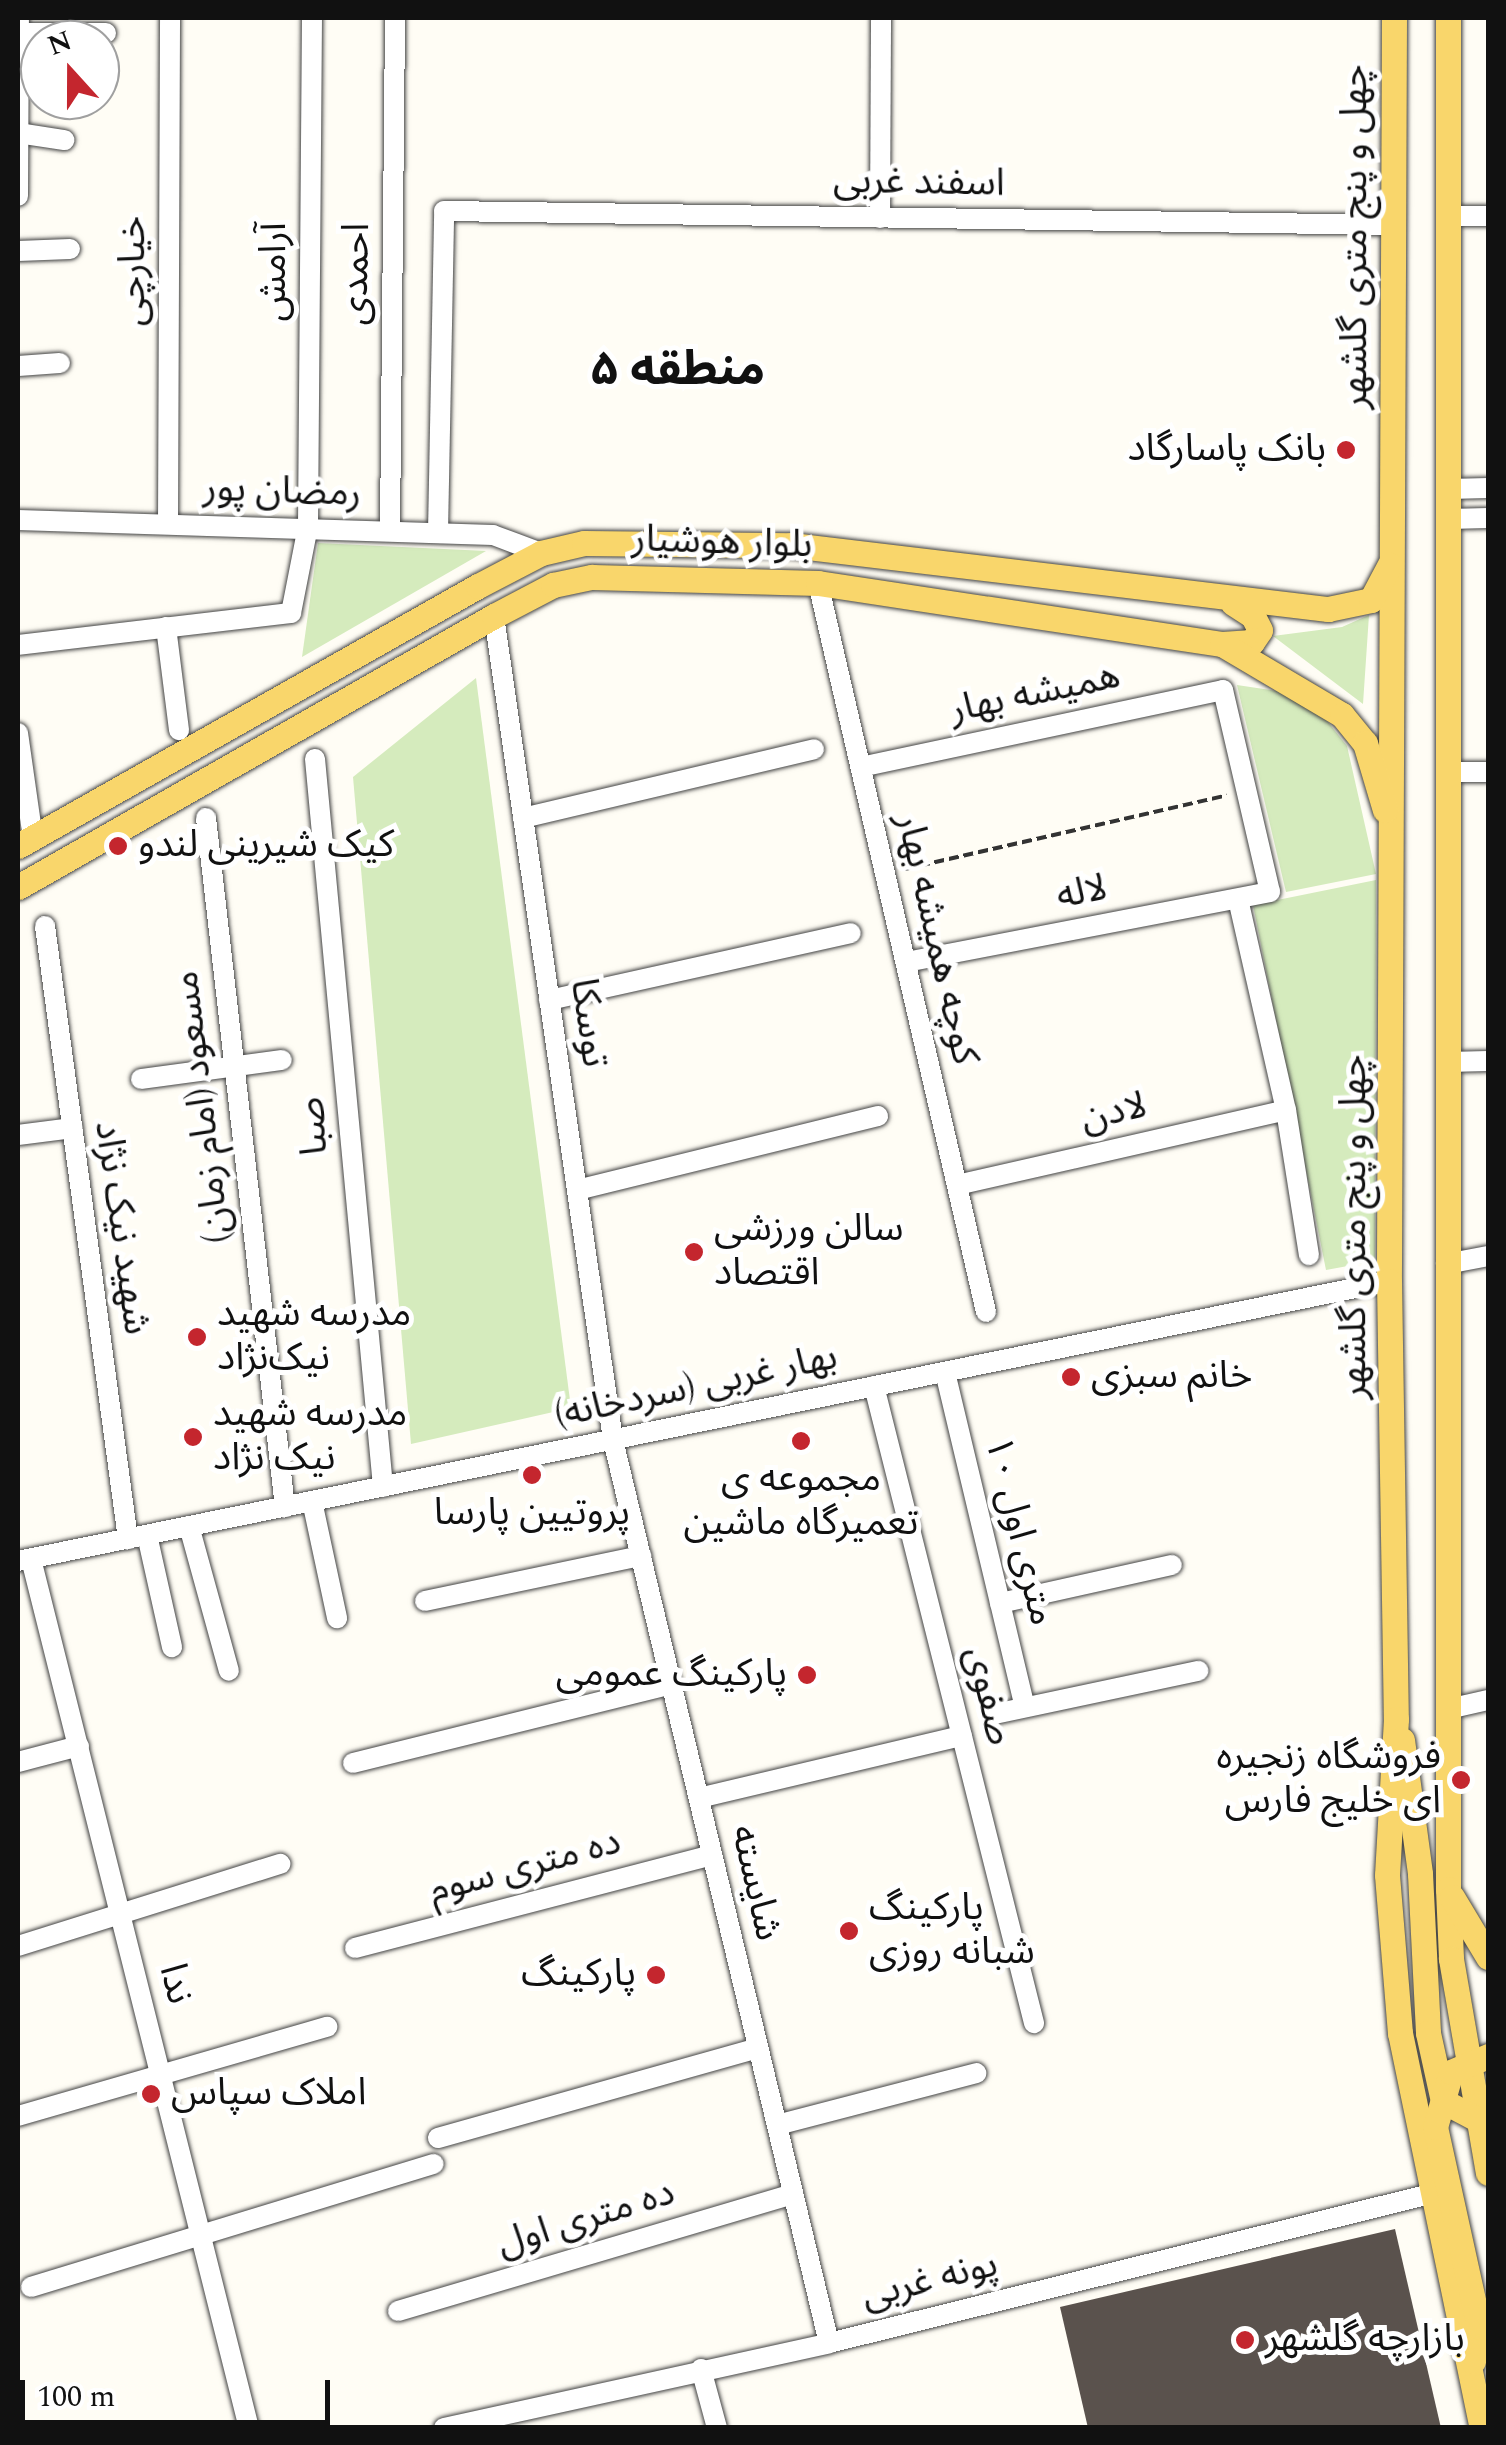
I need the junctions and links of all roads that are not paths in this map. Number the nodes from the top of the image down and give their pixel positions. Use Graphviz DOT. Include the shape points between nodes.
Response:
graph roads {
  1 [pos="170,18"];
  2 [pos="312,18"];
  3 [pos="395,18"];
  4 [pos="881,18"];
  5 [pos="1394,18"];
  6 [pos="1448,18"];
  7 [pos="19,25"];
  8 [pos="18,69"];
  9 [pos="18,133"];
  10 [pos="64,140"];
  11 [pos="18,196"];
  12 [pos="1448,216"];
  13 [pos="1488,216"];
  14 [pos="880,218"];
  15 [pos="1394,225"];
  16 [pos="70,249"];
  17 [pos="18,250"];
  18 [pos="60,362"];
  19 [pos="18,366"];
  20 [pos="1488,488"];
  21 [pos="1448,489"];
  22 [pos="1488,518"];
  23 [pos="1448,519"];
  24 [pos="18,520"];
  25 [pos="168,524"];
  26 [pos="308,526"];
  27 [pos="390,530"];
  28 [pos="438,533"];
  29 [pos="541,553"];
  30 [pos="1392,560"];
  31 [pos="818,583"];
  32 [pos="1230,602"];
  33 [pos="494,616"];
  34 [pos="166,627"];
  35 [pos="1222,644"];
  36 [pos="18,645"];
  37 [pos="180,730"];
  38 [pos="18,732"];
  39 [pos="814,748"];
  40 [pos="315,759"];
  41 [pos="861,768"];
  42 [pos="1447,772"];
  43 [pos="1488,772"];
  44 [pos="206,818"];
  45 [pos="523,818"];
  46 [pos="1394,839"];
  47 [pos="26,842"];
  48 [pos="22,879"];
  49 [pos="1270,892"];
  50 [pos="1238,900"];
  51 [pos="45,926"];
  52 [pos="851,932"];
  53 [pos="906,962"];
  54 [pos="549,1000"];
  55 [pos="282,1060"];
  56 [pos="1446,1062"];
  57 [pos="1488,1062"];
  58 [pos="232,1068"];
  59 [pos="141,1079"];
  60 [pos="1286,1110"];
  61 [pos="878,1116"];
  62 [pos="72,1128"];
  63 [pos="18,1135"];
  64 [pos="957,1185"];
  65 [pos="577,1190"];
  66 [pos="1308,1255"];
  67 [pos="1488,1256"];
  68 [pos="1446,1264"];
  69 [pos="1390,1281"];
  70 [pos="986,1312"];
  71 [pos="945,1372"];
  72 [pos="874,1386"];
  73 [pos="613,1440"];
  74 [pos="383,1486"];
  75 [pos="312,1501"];
  76 [pos="285,1507"];
  77 [pos="188,1526"];
  78 [pos="137,1537"];
  79 [pos="641,1556"];
  80 [pos="24,1560"];
  81 [pos="1172,1565"];
  82 [pos="425,1602"];
  83 [pos="1000,1603"];
  84 [pos="337,1618"];
  85 [pos="172,1646"];
  86 [pos="229,1671"];
  87 [pos="1198,1671"];
  88 [pos="672,1684"];
  89 [pos="1488,1700"];
  90 [pos="1026,1707"];
  91 [pos="1448,1709"];
  92 [pos="995,1714"];
  93 [pos="1396,1719"];
  94 [pos="962,1736"];
  95 [pos="78,1746"];
  96 [pos="18,1762"];
  97 [pos="353,1763"];
  98 [pos="699,1798"];
  99 [pos="712,1854"];
  100 [pos="280,1864"];
  101 [pos="1448,1889"];
  102 [pos="121,1914"];
  103 [pos="18,1946"];
  104 [pos="355,1948"];
  105 [pos="1488,1957"];
  106 [pos="1034,2023"];
  107 [pos="327,2027"];
  108 [pos="1463,2028"];
  109 [pos="1428,2033"];
  110 [pos="758,2048"];
  111 [pos="1478,2058"];
  112 [pos="976,2073"];
  113 [pos="161,2074"];
  114 [pos="1443,2101"];
  115 [pos="18,2116"];
  116 [pos="1483,2119"];
  117 [pos="777,2125"];
  118 [pos="438,2138"];
  119 [pos="434,2164"];
  120 [pos="1488,2169"];
  121 [pos="1437,2184"];
  122 [pos="794,2194"];
  123 [pos="202,2236"];
  124 [pos="31,2287"];
  125 [pos="398,2311"];
  126 [pos="829,2342"];
  127 [pos="701,2370"];
  128 [pos="249,2428"];
  129 [pos="444,2428"];
  130 [pos="716,2428"];
  131 [pos="1482,2428"];
  1 -- 25 [label="street, خیارچی"];
  2 -- 26 [label="street, آرامش"];
  3 -- 27 [label="street, احمدی"];
  4 -- 14 [label="street"];
  5 -- 15 [label="main road, چهل و پنج متری گلشهر"];
  6 -- 12 [label="main road"];
  7 -- 8 [label="street"];
  8 -- 9 [label="street"];
  9 -- 10 [label="street"];
  9 -- 11 [label="street"];
  12 -- 13 [label="street"];
  12 -- 21 [label="main road"];
  14 -- 15 [label="street, اسفند غربی"];
  14 -- 28 [label="street, اسفند غربی" via="444,212"];
  15 -- 30 [label="main road, چهل و پنج متری گلشهر"];
  16 -- 17 [label="street"];
  18 -- 19 [label="street"];
  20 -- 21 [label="street"];
  21 -- 23 [label="main road"];
  22 -- 23 [label="street"];
  23 -- 42 [label="main road"];
  24 -- 25 [label="street, رمضان پور"];
  25 -- 26 [label="street, رمضان پور"];
  26 -- 27 [label="street, رمضان پور"];
  26 -- 34 [label="street, آرامش" via="291,613"];
  27 -- 28 [label="street, رمضان پور"];
  28 -- 29 [label="street, رمضان پور" via="494,535"];
  29 -- 32 [label="main road, بلوار هوشیار" via="584,544 791,545"];
  29 -- 47 [label="main road, بلوار هوشیار"];
  30 -- 32 [label="main road, بلوار هوشیار" via="1371,600 1344,609"];
  30 -- 46 [label="main road, چهل و پنج متری گلشهر"];
  31 -- 33 [label="main road, بلوار هوشیار" via="592,577 553,585"];
  31 -- 35 [label="main road, بلوار هوشیار"];
  31 -- 41 [label="street, کوچه همیشه بهار"];
  32 -- 35 [label="main road" via="1254,616 1260,630 1252,642"];
  33 -- 45 [label="street, توسکا"];
  33 -- 48 [label="main road, بلوار هوشیار"];
  34 -- 36 [label="street"];
  34 -- 37 [label="street"];
  35 -- 46 [label="main road, بلوار هوشیار" via="1342,715 1365,743"];
  38 -- 47 [label="street"];
  39 -- 45 [label="street"];
  40 -- 74 [label="street, صبا"];
  41 -- 49 [label="street, همیشه بهار" via="1223,690"];
  41 -- 53 [label="street, کوچه همیشه بهار"];
  42 -- 43 [label="street"];
  42 -- 56 [label="main road"];
  44 -- 58 [label="street, مسعود (امام زمان)"];
  45 -- 54 [label="street, توسکا"];
  46 -- 69 [label="main road, چهل و پنج متری گلشهر"];
  49 -- 50 [label="street, لاله"];
  50 -- 53 [label="street, لاله"];
  50 -- 60 [label="street"];
  51 -- 62 [label="street, شهید نیک نژاد"];
  52 -- 54 [label="street"];
  53 -- 64 [label="street, کوچه همیشه بهار"];
  54 -- 65 [label="street, توسکا"];
  55 -- 58 [label="street"];
  56 -- 57 [label="street"];
  56 -- 68 [label="main road"];
  58 -- 59 [label="street"];
  58 -- 76 [label="street, مسعود (امام زمان)"];
  60 -- 64 [label="street, لادن"];
  60 -- 66 [label="street"];
  61 -- 65 [label="street"];
  62 -- 63 [label="street"];
  62 -- 78 [label="street, شهید نیک نژاد"];
  64 -- 70 [label="street, کوچه همیشه بهار"];
  65 -- 73 [label="street, توسکا"];
  67 -- 68 [label="street"];
  68 -- 91 [label="main road"];
  69 -- 71 [label="street, بهار غربی (سردخانه)"];
  69 -- 93 [label="main road, چهل و پنج متری گلشهر"];
  71 -- 72 [label="street, بهار غربی (سردخانه)"];
  71 -- 83 [label="street, ۱۰ متری اول"];
  72 -- 73 [label="street, بهار غربی (سردخانه)"];
  72 -- 94 [label="street, صفوی"];
  73 -- 74 [label="street, بهار غربی (سردخانه)"];
  73 -- 79 [label="street, شایسته"];
  74 -- 75 [label="street, بهار غربی (سردخانه)"];
  75 -- 76 [label="street, بهار غربی (سردخانه)"];
  75 -- 84 [label="street"];
  76 -- 77 [label="street, بهار غربی (سردخانه)"];
  77 -- 78 [label="street, بهار غربی (سردخانه)"];
  77 -- 86 [label="street"];
  78 -- 80 [label="street, بهار غربی (سردخانه)"];
  78 -- 85 [label="street, شهید نیک نژاد"];
  79 -- 82 [label="street"];
  79 -- 88 [label="street, شایسته"];
  80 -- 95 [label="street, ندا"];
  81 -- 83 [label="street"];
  83 -- 90 [label="street, ۱۰ متری اول"];
  87 -- 90 [label="street"];
  88 -- 97 [label="street"];
  88 -- 98 [label="street, شایسته"];
  89 -- 91 [label="street"];
  90 -- 92 [label="street"];
  91 -- 101 [label="main road"];
  93 -- 109 [label="main road" via="1411,1770"];
  93 -- 121 [label="main road, چهل و پنج متری گلشهر" via="1387,1875 1391,1958"];
  94 -- 98 [label="street"];
  94 -- 106 [label="street, صفوی"];
  95 -- 96 [label="street"];
  95 -- 102 [label="street, ندا"];
  98 -- 99 [label="street, شایسته"];
  99 -- 104 [label="street, ده متری سوم"];
  99 -- 110 [label="street, شایسته"];
  100 -- 102 [label="street"];
  101 -- 105 [label="main road"];
  101 -- 108 [label="main road"];
  102 -- 103 [label="street"];
  102 -- 113 [label="street, ندا"];
  107 -- 113 [label="street"];
  108 -- 109 [label="main road" via="1442,2041"];
  108 -- 111 [label="main road"];
  109 -- 114 [label="main road"];
  110 -- 117 [label="street, شایسته"];
  110 -- 118 [label="street"];
  111 -- 114 [label="main road" via="1451,2072"];
  111 -- 116 [label="main road"];
  112 -- 117 [label="street"];
  113 -- 115 [label="street"];
  113 -- 123 [label="street, ندا"];
  114 -- 116 [label="main road"];
  114 -- 121 [label="main road" via="1435,2127"];
  116 -- 120 [label="main road"];
  117 -- 122 [label="street, شایسته"];
  119 -- 123 [label="street"];
  120 -- 121 [label="main road"];
  121 -- 126 [label="street, پونه غربی"];
  121 -- 131 [label="main road, چهل و پنج متری گلشهر"];
  122 -- 125 [label="street, ده متری اول"];
  122 -- 126 [label="street, شایسته"];
  123 -- 124 [label="street"];
  123 -- 128 [label="street, ندا"];
  126 -- 127 [label="street, پونه غربی"];
  127 -- 129 [label="street, پونه غربی"];
  127 -- 130 [label="street"];
}
